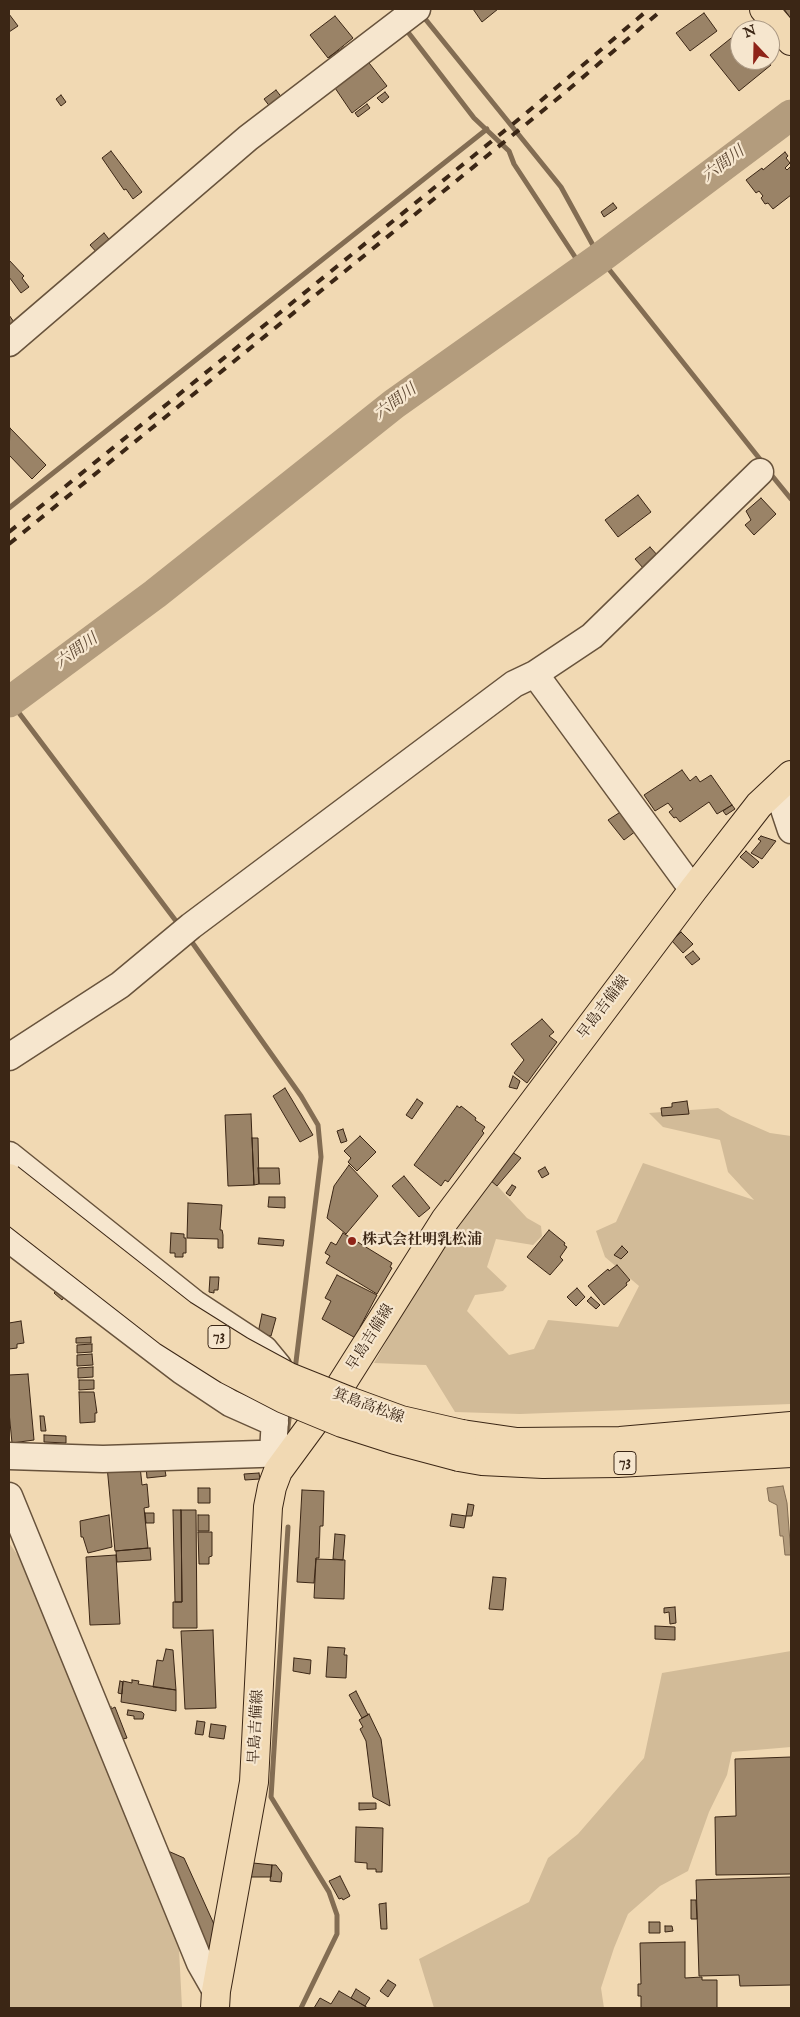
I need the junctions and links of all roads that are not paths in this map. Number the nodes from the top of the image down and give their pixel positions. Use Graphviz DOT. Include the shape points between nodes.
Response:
graph roads {
  1 [pos="764,9"];
  2 [pos="407,15"];
  3 [pos="791,41"];
  4 [pos="9,343"];
  5 [pos="760,472"];
  6 [pos="536,674"];
  7 [pos="784,782"];
  8 [pos="791,830"];
  9 [pos="693,890"];
  10 [pos="9,1057"];
  11 [pos="9,1155"];
  12 [pos="9,1178"];
  13 [pos="47,1185"];
  14 [pos="9,1208"];
  15 [pos="9,1230"];
  16 [pos="9,1239"];
  17 [pos="275,1423"];
  18 [pos="791,1426"];
  19 [pos="460,1446"];
  20 [pos="282,1453"];
  21 [pos="791,1453"];
  22 [pos="9,1456"];
  23 [pos="9,1496"];
  24 [pos="216,2000"];
  1 -- 3 [label="main road"];
  2 -- 4 [label="street" via="248,138"];
  5 -- 6 [label="street" via="592,636"];
  6 -- 9 [label="street"];
  6 -- 10 [label="street" via="514,684 185,930 120,985"];
  7 -- 8 [label="street"];
  7 -- 9 [label="main road, 早島吉備線" via="759,805"];
  9 -- 20 [label="main road, 早島吉備線" via="445,1220 339,1388"];
  11 -- 13 [label="street"];
  12 -- 19 [label="main road, 箕島高松線 / 73, bridge" via="182,1314 241,1351 289,1377"];
  13 -- 15 [label="street"];
  13 -- 17 [label="street" via="194,1303 264,1349 278,1366"];
  14 -- 19 [label="main road, 箕島高松線 / 73, bridge" via="168,1332 228,1370 284,1399 342,1423 395,1440"];
  16 -- 17 [label="street" via="182,1370 230,1402"];
  17 -- 20 [label="street"];
  18 -- 19 [label="main road, 箕島高松線 / 73" via="620,1441"];
  19 -- 21 [label="main road, 箕島高松線 / 73" via="482,1461 518,1464 618,1463"];
  20 -- 22 [label="street" via="103,1459"];
  20 -- 24 [label="main road, 早島吉備線" via="268,1507 254,1782"];
  23 -- 24 [label="street"];
}
